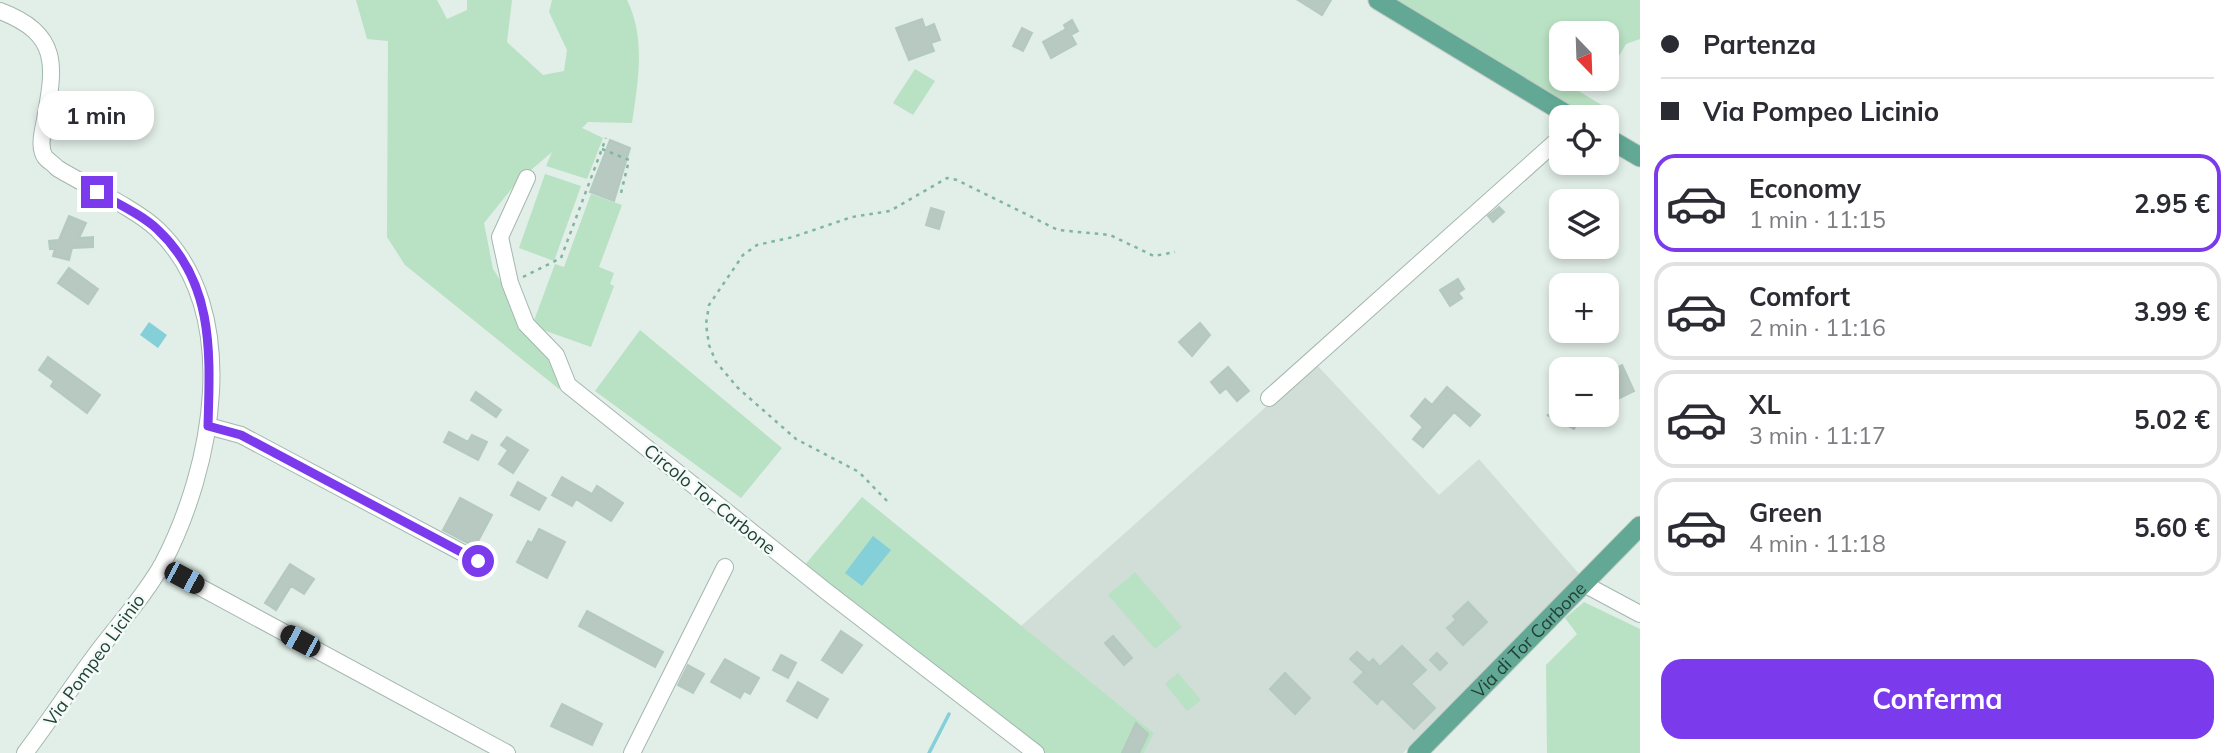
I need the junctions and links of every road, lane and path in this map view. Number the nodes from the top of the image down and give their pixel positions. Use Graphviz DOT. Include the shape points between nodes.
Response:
graph roads {
  1 [pos="1378,0"];
  2 [pos="0,11"];
  3 [pos="1551,105"];
  4 [pos="606,138"];
  5 [pos="1619,145"];
  6 [pos="601,149"];
  7 [pos="1549,149"];
  8 [pos="1640,157"];
  9 [pos="527,178"];
  10 [pos="621,193"];
  11 [pos="1175,252"];
  12 [pos="510,282"];
  13 [pos="1269,398"];
  14 [pos="208,426"];
  15 [pos="887,501"];
  16 [pos="1640,526"];
  17 [pos="478,561"];
  18 [pos="161,566"];
  19 [pos="725,567"];
  20 [pos="1584,584"];
  21 [pos="1640,614"];
  22 [pos="26,753"];
  23 [pos="507,753"];
  24 [pos="632,753"];
  25 [pos="1036,753"];
  26 [pos="1417,753"];
  1 -- 3 [label="main road"];
  2 -- 14 [label="street, Via Pompeo Licinio" via="32,27 51,53 53,75 41,143 44,156 156,228 179,255 200,296 211,354"];
  4 -- 6 [label="path"];
  5 -- 8 [label="main road"];
  6 -- 10 [label="path" via="629,160"];
  6 -- 12 [label="path" via="561,258"];
  7 -- 13 [label="street"];
  9 -- 12 [label="street, Circolo Tor Carbone" via="500,237"];
  11 -- 15 [label="path" via="1154,257 1110,235 1058,229 947,178 890,211 852,217 757,245 743,255 709,305 706,324 716,362 796,439 859,472"];
  12 -- 25 [label="street, Circolo Tor Carbone" via="526,324 556,355 568,385"];
  14 -- 17 [label="street" via="241,435"];
  14 -- 18 [label="street, Via Pompeo Licinio" via="185,517"];
  16 -- 20 [label="main road, Via di Tor Carbone"];
  18 -- 22 [label="street, Via Pompeo Licinio"];
  18 -- 23 [label="street"];
  19 -- 24 [label="street"];
  20 -- 21 [label="street"];
  20 -- 26 [label="main road, Via di Tor Carbone"];
}
